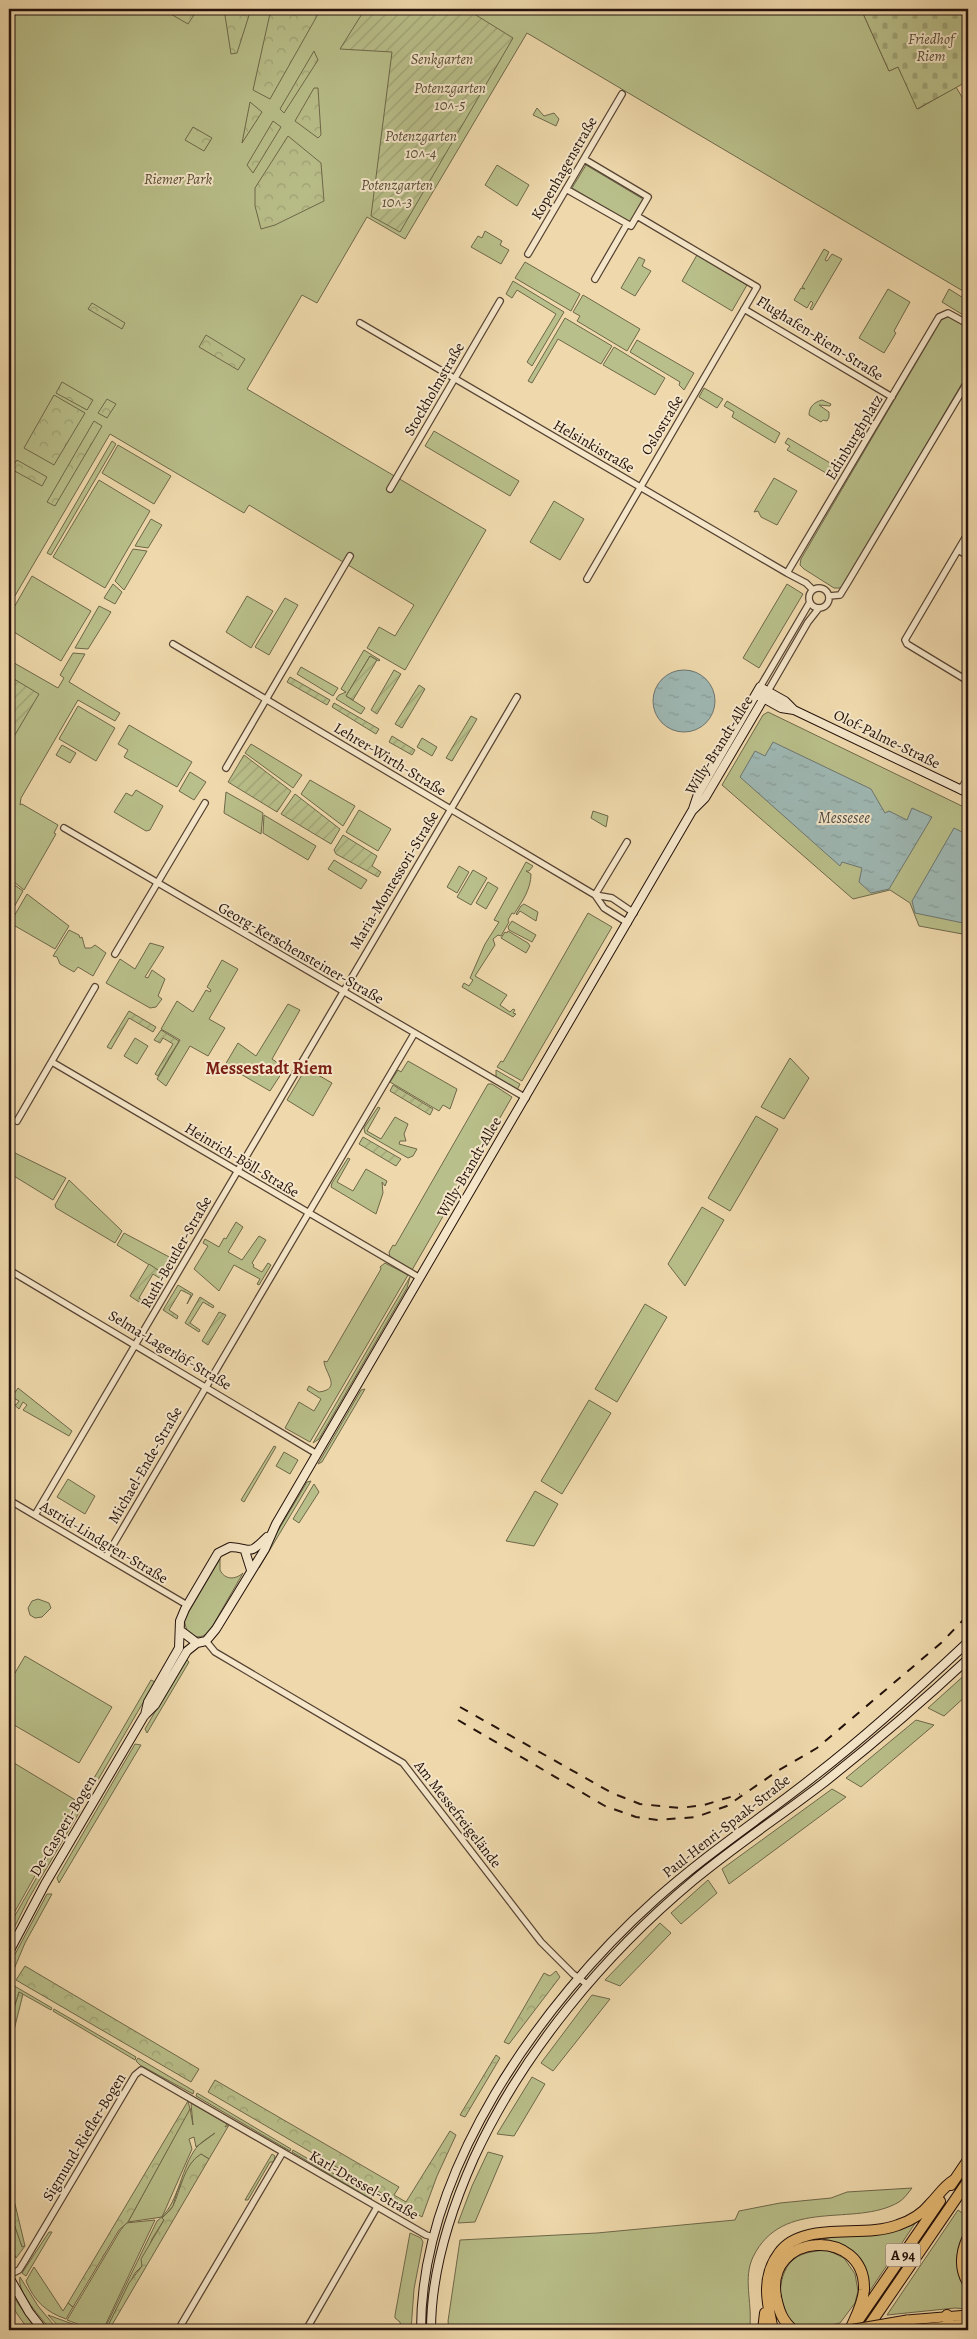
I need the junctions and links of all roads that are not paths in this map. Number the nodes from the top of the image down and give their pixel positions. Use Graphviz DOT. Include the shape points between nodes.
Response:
graph roads {
  1 [pos="622,94"];
  2 [pos="584,159"];
  3 [pos="566,189"];
  4 [pos="637,216"];
  5 [pos="627,224"];
  6 [pos="528,254"];
  7 [pos="594,279"];
  8 [pos="500,301"];
  9 [pos="744,309"];
  10 [pos="360,323"];
  11 [pos="968,324"];
  12 [pos="454,378"];
  13 [pos="968,381"];
  14 [pos="892,397"];
  15 [pos="640,487"];
  16 [pos="390,489"];
  17 [pos="968,533"];
  18 [pos="958,550"];
  19 [pos="350,556"];
  20 [pos="968,556"];
  21 [pos="787,573"];
  22 [pos="587,579"];
  23 [pos="813,590"];
  24 [pos="829,596"];
  25 [pos="810,602"];
  26 [pos="819,608"];
  27 [pos="173,644"];
  28 [pos="968,681"];
  29 [pos="762,693"];
  30 [pos="517,697"];
  31 [pos="266,699"];
  32 [pos="226,768"];
  33 [pos="968,779"];
  34 [pos="965,792"];
  35 [pos="205,803"];
  36 [pos="451,809"];
  37 [pos="64,828"];
  38 [pos="627,842"];
  39 [pos="158,883"];
  40 [pos="595,895"];
  41 [pos="634,913"];
  42 [pos="628,923"];
  43 [pos="115,954"];
  44 [pos="95,987"];
  45 [pos="342,991"];
  46 [pos="414,1034"];
  47 [pos="52,1062"];
  48 [pos="526,1098"];
  49 [pos="17,1121"];
  50 [pos="237,1171"];
  51 [pos="307,1212"];
  52 [pos="9,1270"];
  53 [pos="420,1278"];
  54 [pos="135,1344"];
  55 [pos="206,1386"];
  56 [pos="317,1454"];
  57 [pos="9,1500"];
  58 [pos="35,1515"];
  59 [pos="269,1536"];
  60 [pos="245,1551"];
  61 [pos="106,1557"];
  62 [pos="252,1570"];
  63 [pos="187,1605"];
  64 [pos="181,1631"];
  65 [pos="206,1641"];
  66 [pos="968,1642"];
  67 [pos="197,1643"];
  68 [pos="968,1659"];
  69 [pos="144,1716"];
  70 [pos="9,1952"];
  71 [pos="579,1979"];
  72 [pos="588,1986"];
  73 [pos="283,2152"];
  74 [pos="968,2160"];
  75 [pos="954,2180"];
  76 [pos="968,2181"];
  77 [pos="377,2207"];
  78 [pos="433,2237"];
  79 [pos="968,2237"];
  80 [pos="9,2276"];
  81 [pos="968,2283"];
  82 [pos="767,2296"];
  83 [pos="968,2315"];
  84 [pos="874,2319"];
  85 [pos="949,2323"];
  86 [pos="968,2324"];
  87 [pos="43,2330"];
  88 [pos="178,2330"];
  89 [pos="306,2330"];
  90 [pos="421,2330"];
  91 [pos="431,2330"];
  92 [pos="763,2330"];
  93 [pos="773,2330"];
  94 [pos="793,2330"];
  95 [pos="850,2330"];
  96 [pos="866,2330"];
  97 [pos="871,2330"];
  98 [pos="913,2330"];
  99 [pos="962,2330"];
  1 -- 2 [label="street, Kopenhagenstraße"];
  2 -- 3 [label="street, Kopenhagenstraße"];
  2 -- 4 [label="street" via="648,198"];
  3 -- 5 [label="street"];
  3 -- 6 [label="street, Kopenhagenstraße"];
  4 -- 5 [label="street" via="631,226"];
  4 -- 9 [label="street, Flughafen-Riem-Straße" via="758,287"];
  5 -- 7 [label="street"];
  8 -- 12 [label="street, Stockholmstraße"];
  9 -- 14 [label="street, Flughafen-Riem-Straße"];
  9 -- 15 [label="street, Oslostraße"];
  10 -- 12 [label="street, Helsinkistraße"];
  11 -- 14 [label="street, Edinburghplatz" via="948,313 939,317"];
  12 -- 15 [label="street, Helsinkistraße"];
  12 -- 16 [label="street, Stockholmstraße"];
  13 -- 24 [label="street" via="848,582 840,594"];
  14 -- 21 [label="street, Edinburghplatz"];
  15 -- 21 [label="street, Helsinkistraße"];
  15 -- 22 [label="street, Oslostraße"];
  17 -- 18 [label="street"];
  18 -- 20 [label="street"];
  18 -- 28 [label="street" via="905,640"];
  19 -- 31 [label="street"];
  21 -- 23 [label="street, Helsinkistraße"];
  23 -- 24 [label="street" via="823,589"];
  23 -- 25 [label="street"];
  24 -- 26 [label="street" via="827,605"];
  25 -- 26 [label="street"];
  25 -- 29 [label="street"];
  26 -- 29 [label="street"];
  27 -- 31 [label="street, Lehrer-Wirth-Straße"];
  29 -- 34 [label="main road, Olof-Palme-Straße" via="785,701 794,710"];
  29 -- 41 [label="main road, Willy-Brandt-Allee" via="705,798 692,811"];
  30 -- 36 [label="street, Maria-Montessori-Straße"];
  31 -- 32 [label="street"];
  31 -- 36 [label="street, Lehrer-Wirth-Straße"];
  33 -- 34 [label="street"];
  35 -- 39 [label="street"];
  36 -- 40 [label="street, Lehrer-Wirth-Straße"];
  36 -- 45 [label="street, Maria-Montessori-Straße"];
  37 -- 39 [label="street, Georg-Kerschensteiner-Straße"];
  38 -- 40 [label="street"];
  39 -- 43 [label="street"];
  39 -- 45 [label="street, Georg-Kerschensteiner-Straße"];
  40 -- 41 [label="street, Lehrer-Wirth-Straße" via="612,898"];
  40 -- 42 [label="street, Lehrer-Wirth-Straße" via="604,908"];
  41 -- 42 [label="main road, Willy-Brandt-Allee"];
  42 -- 48 [label="main road, Willy-Brandt-Allee"];
  44 -- 47 [label="street"];
  45 -- 46 [label="street, Georg-Kerschensteiner-Straße"];
  45 -- 50 [label="street, Maria-Montessori-Straße"];
  46 -- 48 [label="street, Georg-Kerschensteiner-Straße"];
  46 -- 51 [label="street, Michael-Ende-Straße"];
  47 -- 49 [label="street"];
  47 -- 50 [label="street, Heinrich-Böll-Straße"];
  48 -- 53 [label="main road, Willy-Brandt-Allee"];
  50 -- 51 [label="street, Heinrich-Böll-Straße"];
  50 -- 54 [label="street, Ruth-Beutler-Straße"];
  51 -- 53 [label="street, Heinrich-Böll-Straße"];
  51 -- 55 [label="street, Michael-Ende-Straße"];
  52 -- 54 [label="street, Selma-Lagerlöf-Straße"];
  53 -- 56 [label="main road, Willy-Brandt-Allee"];
  54 -- 55 [label="street, Selma-Lagerlöf-Straße"];
  54 -- 58 [label="street, Ruth-Beutler-Straße"];
  55 -- 56 [label="street, Selma-Lagerlöf-Straße"];
  55 -- 61 [label="street, Michael-Ende-Straße"];
  56 -- 59 [label="main road, Willy-Brandt-Allee"];
  57 -- 58 [label="street, Astrid-Lindgren-Straße"];
  58 -- 61 [label="street, Astrid-Lindgren-Straße"];
  59 -- 60 [label="main road, Willy-Brandt-Allee" via="257,1548"];
  59 -- 62 [label="main road, Willy-Brandt-Allee"];
  60 -- 62 [label="main road"];
  60 -- 63 [label="main road" via="230,1546 218,1553"];
  61 -- 63 [label="street, Astrid-Lindgren-Straße"];
  62 -- 65 [label="main road, Willy-Brandt-Allee"];
  63 -- 64 [label="main road" via="180,1621"];
  64 -- 67 [label="main road"];
  64 -- 69 [label="main road, De-Gasperi-Bogen" via="179,1648 148,1702"];
  65 -- 67 [label="main road"];
  65 -- 71 [label="street, Am Messefreigelände" via="215,1652 403,1763 541,1942"];
  66 -- 71 [label="main road, Paul-Henri-Spaak-Straße" via="855,1744 684,1874 613,1941"];
  67 -- 69 [label="main road, De-Gasperi-Bogen" via="187,1651 155,1705"];
  68 -- 72 [label="main road, Paul-Henri-Spaak-Straße" via="863,1752 691,1882 644,1925"];
  69 -- 70 [label="main road, De-Gasperi-Bogen" via="45,1884"];
  71 -- 72 [label="street, Am Messefreigelände"];
  71 -- 78 [label="main road, Paul-Henri-Spaak-Straße" via="517,2061 474,2133 449,2185"];
  72 -- 91 [label="main road, Paul-Henri-Spaak-Straße" via="527,2066 483,2139 444,2236"];
  73 -- 77 [label="street, Karl-Dressel-Straße"];
  73 -- 80 [label="street, Sigmund-Riefler-Bogen" via="140,2070 19,2270"];
  73 -- 88 [label="street"];
  74 -- 75 [label="highway, A 94"];
  75 -- 82 [label="highway" via="944,2186 921,2213 899,2225 875,2231 807,2235 792,2241 784,2246 772,2263 767,2279"];
  75 -- 95 [label="highway, A 94"];
  76 -- 84 [label="highway, A 94"];
  77 -- 78 [label="street, Karl-Dressel-Straße"];
  77 -- 89 [label="street"];
  78 -- 90 [label="main road, Paul-Henri-Spaak-Straße"];
  79 -- 81 [label="highway" via="962,2258"];
  80 -- 87 [label="main road"];
  82 -- 92 [label="highway" via="763,2303 766,2317"];
  82 -- 93 [label="highway"];
  83 -- 85 [label="main road"];
  84 -- 96 [label="highway, A 94"];
  84 -- 97 [label="highway"];
  85 -- 86 [label="main road"];
  85 -- 95 [label="main road, bridge" via="907,2320"];
  85 -- 98 [label="main road"];
  86 -- 99 [label="highway"];
  94 -- 95 [label="highway" via="782,2320 778,2307 775,2293 778,2270 801,2247 825,2244 849,2255 862,2275 863,2300"];
}
